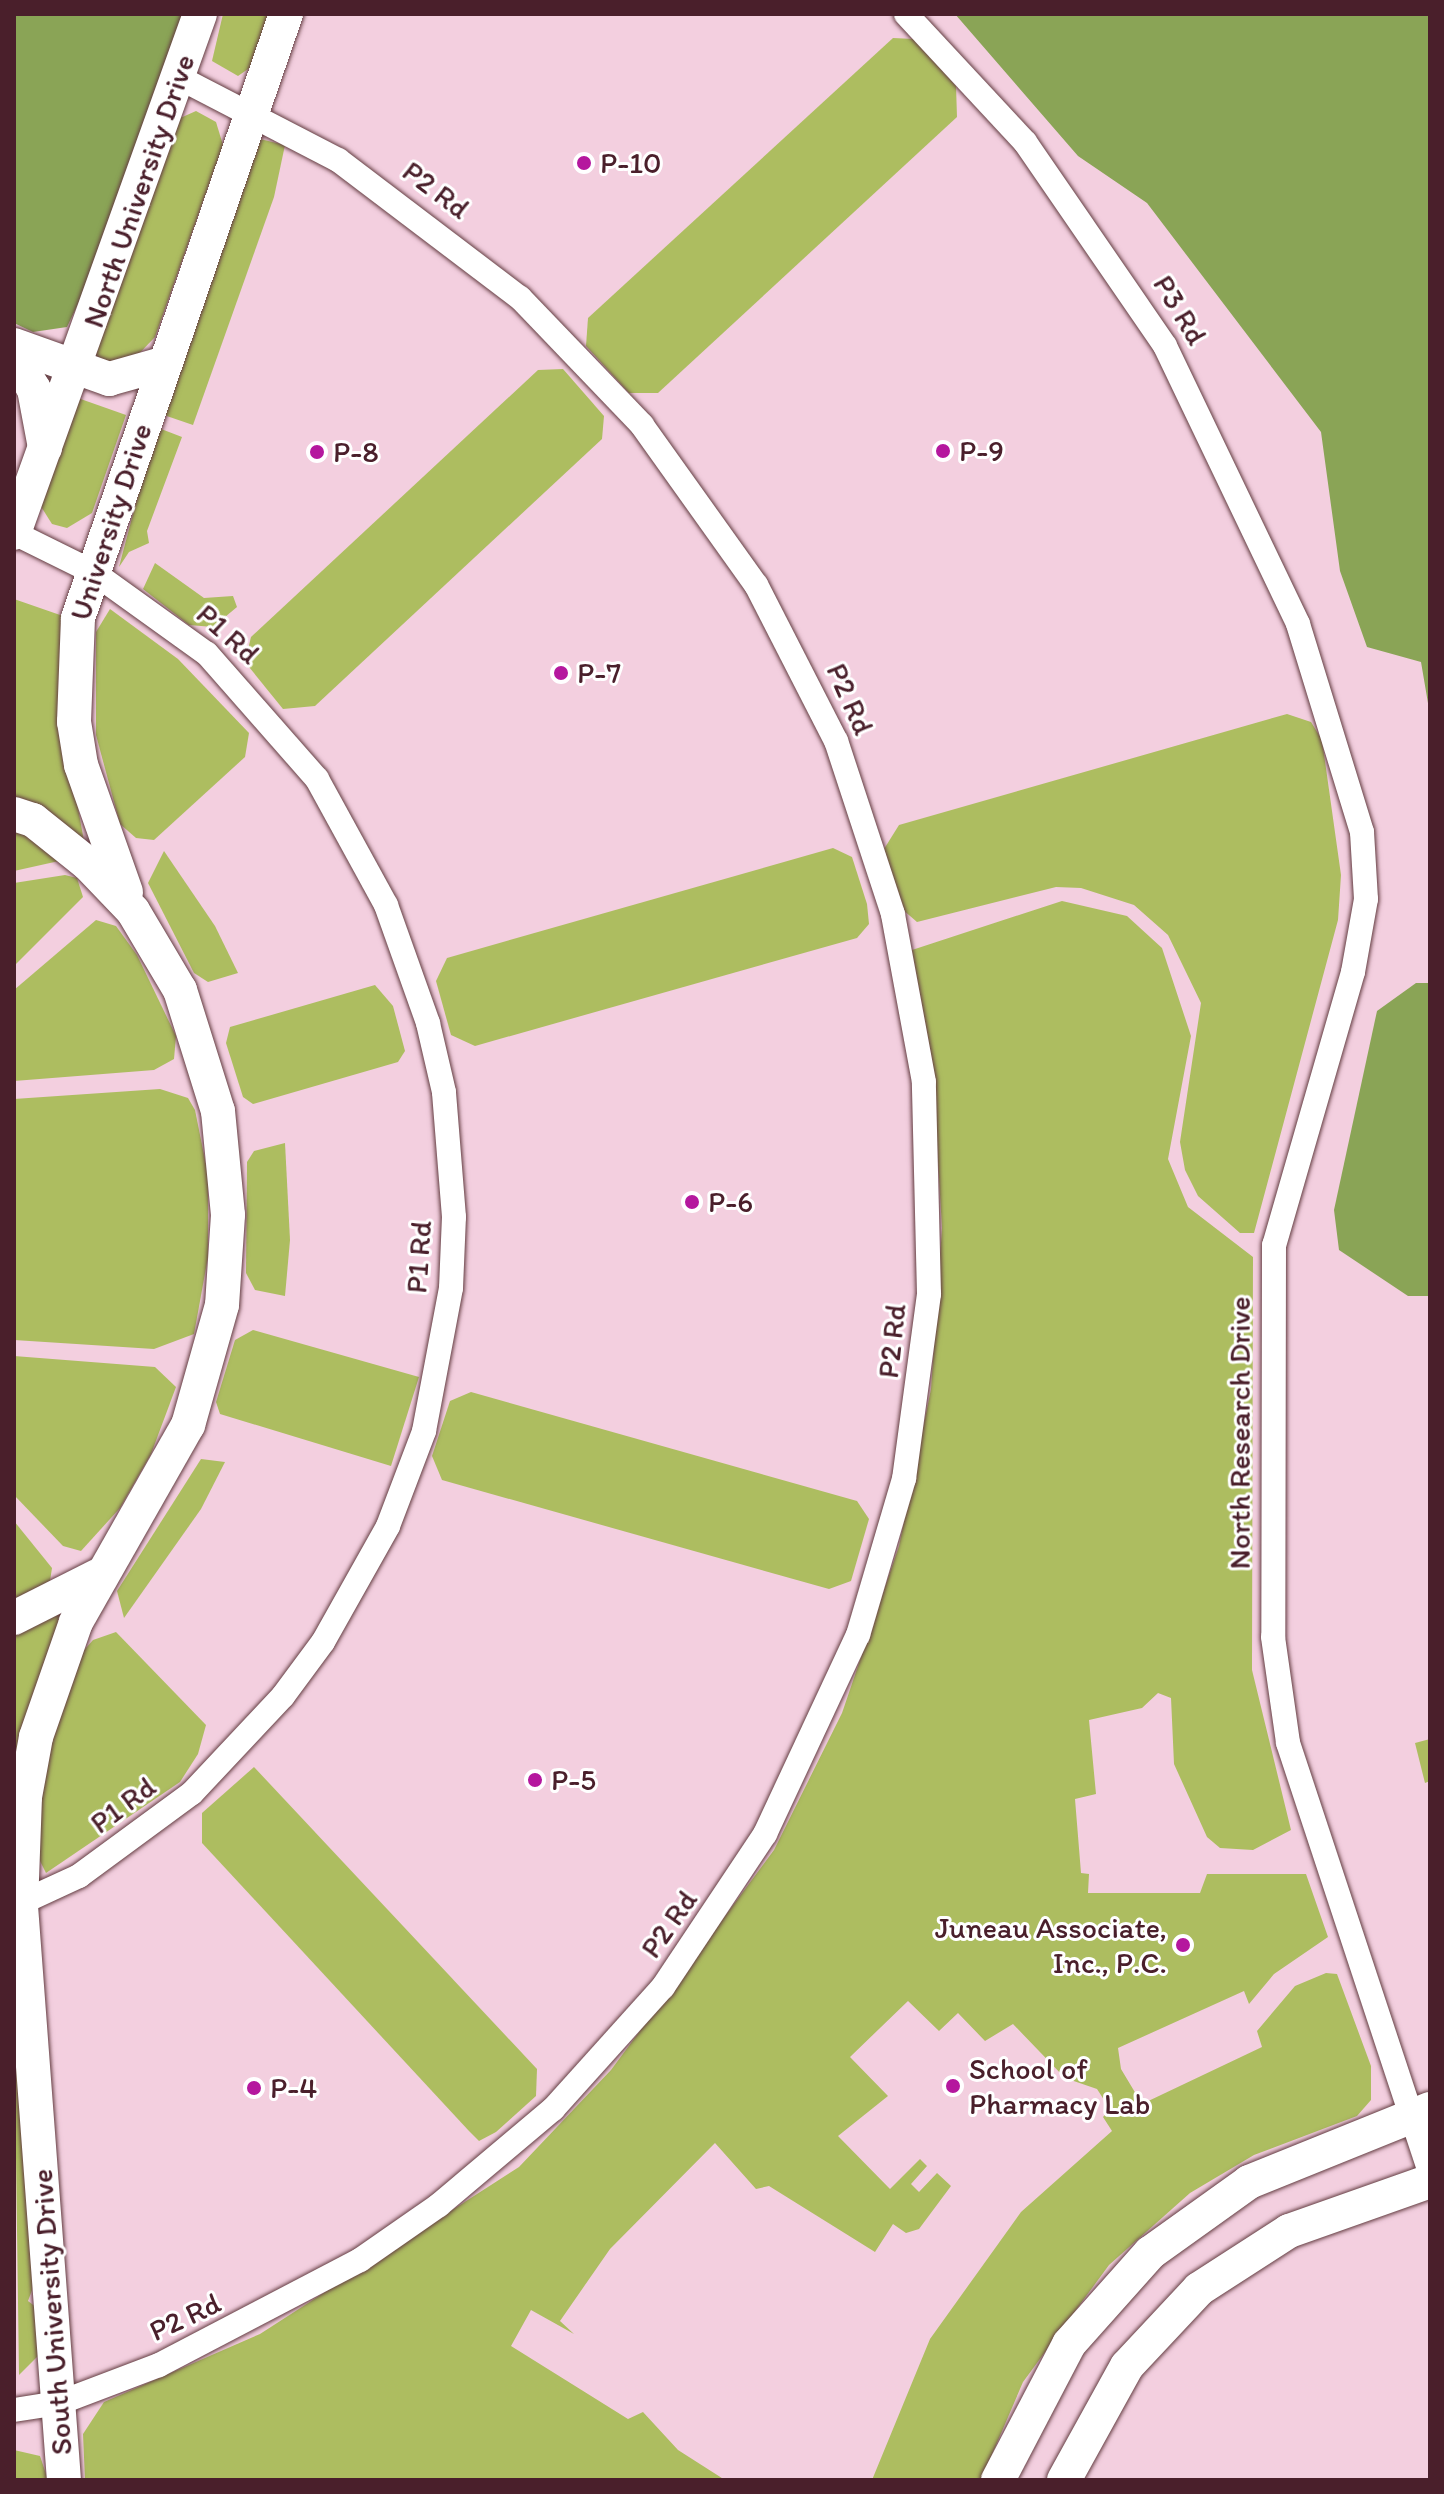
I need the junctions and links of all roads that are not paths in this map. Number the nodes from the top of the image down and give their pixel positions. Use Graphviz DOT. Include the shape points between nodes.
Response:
graph roads {
  1 [pos="200,14"];
  2 [pos="286,14"];
  3 [pos="906,14"];
  4 [pos="178,77"];
  5 [pos="252,111"];
  6 [pos="14,345"];
  7 [pos="14,355"];
  8 [pos="162,364"];
  9 [pos="77,368"];
  10 [pos="45,451"];
  11 [pos="14,533"];
  12 [pos="93,572"];
  13 [pos="1321,689"];
  14 [pos="14,814"];
  15 [pos="133,911"];
  16 [pos="97,1576"];
  17 [pos="14,1618"];
  18 [pos="18,1906"];
  19 [pos="1421,2112"];
  20 [pos="1430,2172"];
  21 [pos="1430,2181"];
  22 [pos="59,2403"];
  23 [pos="14,2410"];
  24 [pos="64,2480"];
  25 [pos="998,2480"];
  26 [pos="1064,2480"];
  1 -- 4 [label="main road, North University Drive"];
  2 -- 5 [label="main road"];
  3 -- 13 [label="street, P3 Rd" via="1025,142 1127,283 1249,510"];
  4 -- 5 [label="street, P2 Rd"];
  4 -- 9 [label="main road, North University Drive"];
  5 -- 8 [label="main road"];
  5 -- 22 [label="street, P2 Rd" via="398,199 554,329 642,425 756,585 836,741 893,914 924,1082 929,1294 904,1479 858,1635 787,1796 663,1987 553,2109 360,2260 228,2334"];
  6 -- 9 [label="main road"];
  7 -- 10 [label="main road" via="34,389"];
  8 -- 9 [label="main road" via="109,379"];
  8 -- 12 [label="main road, University Drive"];
  9 -- 10 [label="main road"];
  10 -- 11 [label="main road"];
  11 -- 12 [label="street, P1 Rd"];
  12 -- 15 [label="main road, University Drive" via="76,633 74,722 91,804"];
  12 -- 18 [label="street, P1 Rd" via="221,667 293,747 355,841 405,952 440,1072 452,1163 451,1288 412,1470 323,1642 273,1708 192,1793 129,1843"];
  13 -- 19 [label="street, North Research Drive" via="1362,832 1366,899 1353,972 1274,1245 1273,1637 1288,1743"];
  14 -- 15 [label="main road, University Drive" via="56,837"];
  15 -- 16 [label="main road, University Drive" via="180,990 204,1053 225,1155 227,1260 219,1319 188,1425"];
  16 -- 17 [label="main road"];
  16 -- 18 [label="main road, University Drive" via="36,1737 23,1821"];
  18 -- 22 [label="main road, South University Drive"];
  19 -- 20 [label="street, North Research Drive"];
  19 -- 25 [label="main road" via="1249,2182 1150,2253 1069,2344"];
  21 -- 26 [label="main road" via="1289,2231 1199,2289 1127,2366"];
  22 -- 23 [label="street, P2 Rd"];
  22 -- 24 [label="main road, South University Drive"];
}
